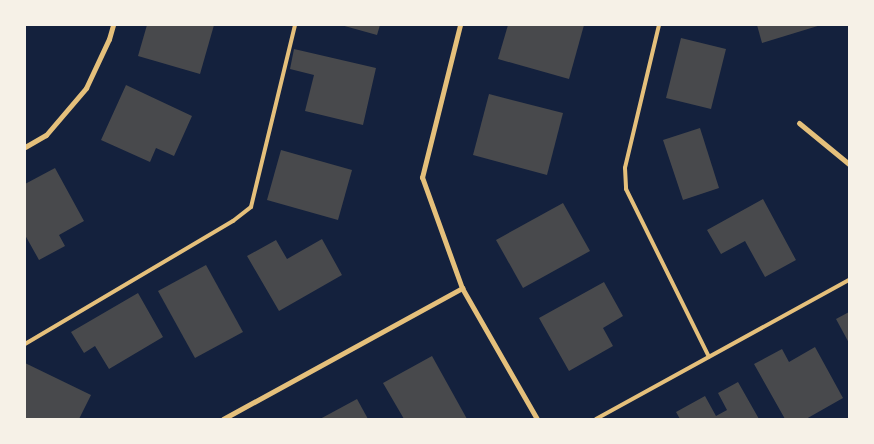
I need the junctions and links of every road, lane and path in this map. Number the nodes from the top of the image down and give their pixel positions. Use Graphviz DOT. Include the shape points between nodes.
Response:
graph roads {
  1 [pos="112,25"];
  2 [pos="295,25"];
  3 [pos="460,25"];
  4 [pos="659,25"];
  5 [pos="798,123"];
  6 [pos="25,147"];
  7 [pos="849,164"];
  8 [pos="849,280"];
  9 [pos="462,288"];
  10 [pos="25,344"];
  11 [pos="709,357"];
  12 [pos="223,419"];
  13 [pos="537,419"];
  14 [pos="596,419"];
  1 -- 6 [label="street" via="109,39 86,88 46,135"];
  2 -- 10 [label="lane" via="251,207 233,221"];
  3 -- 9 [label="street" via="422,177"];
  4 -- 11 [label="lane" via="625,168 626,189"];
  5 -- 7 [label="street"];
  8 -- 11 [label="lane"];
  9 -- 12 [label="street"];
  9 -- 13 [label="street"];
  11 -- 14 [label="lane"];
}
